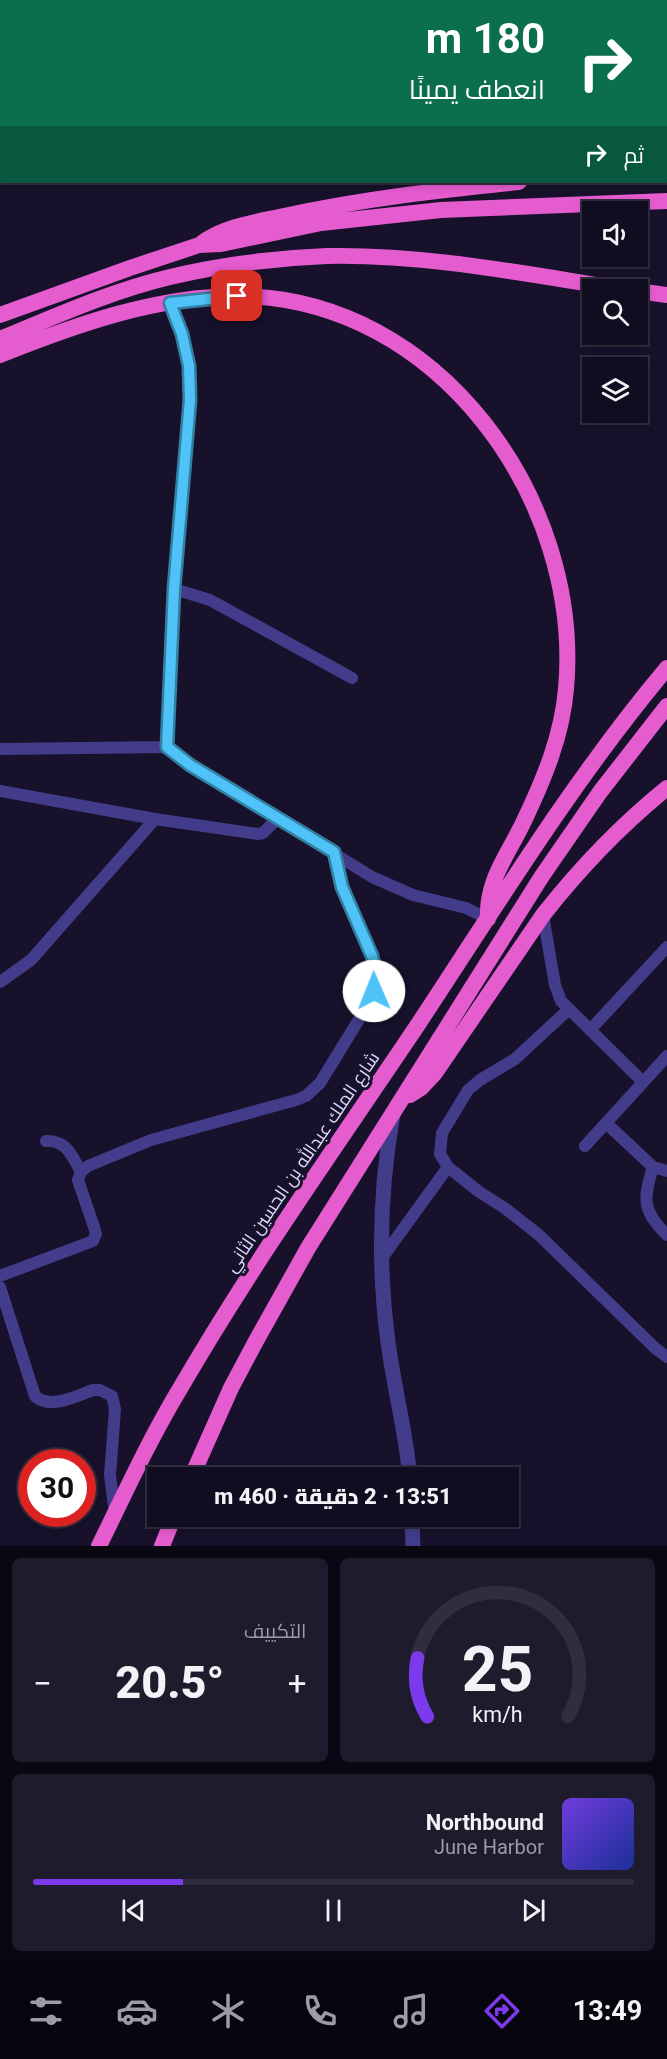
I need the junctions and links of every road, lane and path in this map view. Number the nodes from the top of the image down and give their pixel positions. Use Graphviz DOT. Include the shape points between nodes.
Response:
graph roads {
  1 [pos="510,183"];
  2 [pos="667,201"];
  3 [pos="199,245"];
  4 [pos="582,283"];
  5 [pos="648,292"];
  6 [pos="667,295"];
  7 [pos="170,303"];
  8 [pos="0,315"];
  9 [pos="0,339"];
  10 [pos="0,355"];
  11 [pos="174,589"];
  12 [pos="667,668"];
  13 [pos="352,678"];
  14 [pos="667,706"];
  15 [pos="167,747"];
  16 [pos="0,748"];
  17 [pos="667,788"];
  18 [pos="0,791"];
  19 [pos="155,819"];
  20 [pos="277,819"];
  21 [pos="334,852"];
  22 [pos="543,915"];
  23 [pos="488,919"];
  24 [pos="667,946"];
  25 [pos="0,982"];
  26 [pos="568,1010"];
  27 [pos="590,1030"];
  28 [pos="667,1056"];
  29 [pos="643,1082"];
  30 [pos="403,1098"];
  31 [pos="393,1113"];
  32 [pos="606,1123"];
  33 [pos="46,1141"];
  34 [pos="585,1146"];
  35 [pos="448,1167"];
  36 [pos="653,1167"];
  37 [pos="667,1171"];
  38 [pos="81,1172"];
  39 [pos="667,1235"];
  40 [pos="382,1258"];
  41 [pos="0,1276"];
  42 [pos="0,1287"];
  43 [pos="667,1357"];
  44 [pos="196,1467"];
  45 [pos="409,1467"];
  46 [pos="115,1514"];
  47 [pos="170,1527"];
  48 [pos="412,1527"];
  49 [pos="99,1546"];
  50 [pos="162,1546"];
  51 [pos="412,1546"];
  1 -- 3 [label="highway" via="313,210 226,230"];
  2 -- 3 [label="highway" via="398,214"];
  3 -- 8 [label="highway"];
  4 -- 9 [label="highway" via="396,258 287,258 197,271 139,285"];
  5 -- 6 [label="highway"];
  7 -- 10 [label="highway" via="87,323"];
  7 -- 11 [label="street" via="189,366 190,400"];
  7 -- 23 [label="highway" via="214,297 260,297 306,305 375,331 418,358 456,391 492,433 532,500 561,583 567,627 566,693 548,765 489,892"];
  11 -- 13 [label="street" via="210,600"];
  11 -- 15 [label="street"];
  12 -- 23 [label="highway, شارع الملك عبدالله بن الحسين الثاني" via="583,776"];
  14 -- 30 [label="highway" via="570,834"];
  15 -- 16 [label="street"];
  15 -- 20 [label="street"];
  17 -- 22 [label="highway" via="604,844"];
  18 -- 19 [label="street"];
  19 -- 20 [label="street" via="258,834"];
  19 -- 25 [label="street" via="31,960"];
  20 -- 21 [label="street"];
  21 -- 23 [label="street" via="399,890 466,908"];
  21 -- 38 [label="street" via="340,882 372,956 374,991 320,1083 296,1100 151,1140"];
  22 -- 26 [label="street" via="555,985"];
  22 -- 30 [label="highway" via="435,1073 421,1088"];
  23 -- 46 [label="highway, شارع الملك عبدالله بن الحسين الثاني" via="254,1268 179,1390"];
  24 -- 27 [label="street"];
  26 -- 27 [label="street"];
  26 -- 35 [label="street" via="514,1059 468,1090 440,1139 440,1154"];
  27 -- 29 [label="street"];
  28 -- 29 [label="street"];
  29 -- 32 [label="street"];
  30 -- 31 [label="highway"];
  31 -- 40 [label="street" via="385,1171"];
  31 -- 44 [label="highway" via="281,1294 231,1388"];
  32 -- 34 [label="street"];
  32 -- 36 [label="street"];
  33 -- 38 [label="street" via="66,1146"];
  35 -- 40 [label="street"];
  35 -- 43 [label="street" via="539,1235"];
  36 -- 37 [label="street"];
  36 -- 39 [label="street" via="646,1200 649,1214"];
  38 -- 41 [label="street" via="78,1185 96,1234 93,1241"];
  40 -- 45 [label="street" via="388,1341"];
  42 -- 46 [label="street" via="35,1396 51,1403 93,1390 112,1396 115,1409 110,1475"];
  46 -- 49 [label="highway, شارع الملك عبدالله بن الحسين الثاني"];
  47 -- 50 [label="highway"];
  48 -- 51 [label="street"];
}
